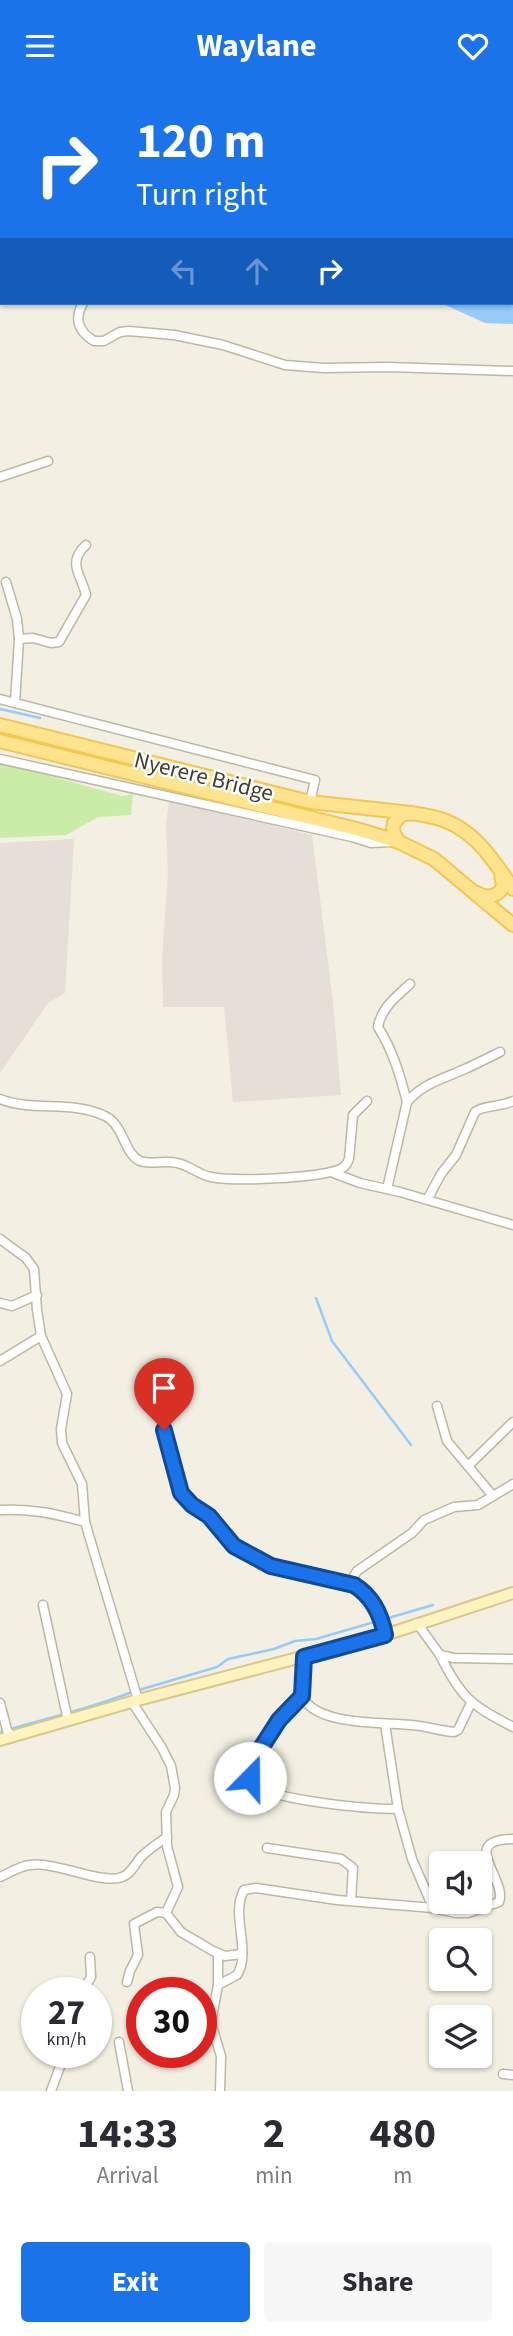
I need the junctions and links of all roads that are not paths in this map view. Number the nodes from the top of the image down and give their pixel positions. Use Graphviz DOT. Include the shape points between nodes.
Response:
graph roads {
  1 [pos="82,305"];
  2 [pos="513,371"];
  3 [pos="48,461"];
  4 [pos="0,477"];
  5 [pos="86,545"];
  6 [pos="6,582"];
  7 [pos="19,639"];
  8 [pos="0,699"];
  9 [pos="15,703"];
  10 [pos="0,725"];
  11 [pos="0,741"];
  12 [pos="0,759"];
  13 [pos="310,802"];
  14 [pos="411,813"];
  15 [pos="400,842"];
  16 [pos="500,869"];
  17 [pos="513,889"];
  18 [pos="476,892"];
  19 [pos="513,925"];
  20 [pos="410,984"];
  21 [pos="500,1052"];
  22 [pos="0,1099"];
  23 [pos="367,1101"];
  24 [pos="513,1101"];
  25 [pos="407,1102"];
  26 [pos="331,1171"];
  27 [pos="387,1189"];
  28 [pos="427,1200"];
  29 [pos="513,1225"];
  30 [pos="0,1239"];
  31 [pos="37,1295"];
  32 [pos="0,1303"];
  33 [pos="41,1336"];
  34 [pos="0,1361"];
  35 [pos="147,1375"];
  36 [pos="436,1406"];
  37 [pos="513,1422"];
  38 [pos="468,1466"];
  39 [pos="513,1484"];
  40 [pos="493,1496"];
  41 [pos="0,1510"];
  42 [pos="85,1522"];
  43 [pos="350,1583"];
  44 [pos="513,1593"];
  45 [pos="43,1605"];
  46 [pos="416,1623"];
  47 [pos="385,1635"];
  48 [pos="440,1655"];
  49 [pos="304,1657"];
  50 [pos="513,1659"];
  51 [pos="302,1696"];
  52 [pos="135,1701"];
  53 [pos="0,1703"];
  54 [pos="471,1703"];
  55 [pos="68,1721"];
  56 [pos="385,1724"];
  57 [pos="513,1727"];
  58 [pos="12,1737"];
  59 [pos="0,1740"];
  60 [pos="397,1809"];
  61 [pos="167,1837"];
  62 [pos="513,1839"];
  63 [pos="267,1848"];
  64 [pos="0,1877"];
  65 [pos="429,1898"];
  66 [pos="351,1900"];
  67 [pos="166,1913"];
  68 [pos="218,1953"];
  69 [pos="242,1954"];
  70 [pos="90,1957"];
  71 [pos="91,1977"];
  72 [pos="129,1977"];
  73 [pos="218,1985"];
  74 [pos="119,2042"];
  75 [pos="59,2068"];
  76 [pos="503,2074"];
  77 [pos="513,2075"];
  78 [pos="51,2091"];
  79 [pos="128,2091"];
  80 [pos="220,2091"];
  1 -- 2 [label="street" via="78,325 94,341 129,331 223,345 285,365"];
  3 -- 4 [label="street"];
  5 -- 7 [label="street" via="76,557 86,595 59,642"];
  6 -- 7 [label="street"];
  7 -- 9 [label="street"];
  8 -- 9 [label="street"];
  9 -- 13 [label="street" via="315,780"];
  10 -- 13 [label="main road, Nyerere Bridge"];
  11 -- 15 [label="main road, Nyerere Bridge"];
  12 -- 15 [label="street" via="371,843"];
  13 -- 14 [label="main road, Nyerere Bridge"];
  14 -- 15 [label="main road" via="394,823"];
  14 -- 16 [label="main road, Nyerere Bridge" via="464,830"];
  15 -- 18 [label="main road, Nyerere Bridge" via="434,859"];
  16 -- 17 [label="main road, Nyerere Bridge"];
  16 -- 18 [label="main road" via="503,882 497,894 487,897"];
  18 -- 19 [label="main road, Nyerere Bridge"];
  20 -- 25 [label="street" via="390,1002 378,1027 399,1068"];
  21 -- 25 [label="street" via="433,1081"];
  22 -- 26 [label="street" via="105,1116 116,1123 134,1157 179,1163 208,1177 301,1177"];
  23 -- 26 [label="street" via="353,1115 346,1165"];
  24 -- 28 [label="street" via="475,1112 456,1155"];
  25 -- 27 [label="street"];
  26 -- 27 [label="street"];
  27 -- 28 [label="street"];
  28 -- 29 [label="street"];
  30 -- 31 [label="street" via="34,1269"];
  31 -- 32 [label="street" via="12,1306"];
  31 -- 33 [label="street"];
  33 -- 34 [label="street"];
  33 -- 42 [label="street" via="67,1394 62,1443 82,1484"];
  35 -- 43 [label="street" via="179,1488 188,1500 209,1516 234,1546 259,1562"];
  36 -- 38 [label="street" via="447,1441"];
  37 -- 38 [label="street"];
  38 -- 40 [label="street"];
  39 -- 40 [label="street"];
  40 -- 43 [label="street" via="478,1506 454,1507 424,1520 357,1571"];
  41 -- 42 [label="street" via="45,1511"];
  42 -- 52 [label="street"];
  43 -- 47 [label="street" via="375,1605"];
  44 -- 46 [label="street"];
  45 -- 55 [label="street"];
  46 -- 47 [label="street"];
  46 -- 48 [label="street"];
  47 -- 49 [label="street"];
  48 -- 50 [label="street"];
  48 -- 54 [label="street" via="453,1683"];
  49 -- 51 [label="street"];
  49 -- 52 [label="street"];
  51 -- 56 [label="street" via="307,1705 327,1715"];
  51 -- 60 [label="street" via="279,1720 249,1769 255,1785 284,1796"];
  52 -- 55 [label="street"];
  52 -- 61 [label="street" via="171,1766 175,1788 166,1812"];
  53 -- 58 [label="street"];
  54 -- 56 [label="street" via="454,1732"];
  54 -- 57 [label="street"];
  55 -- 58 [label="street"];
  56 -- 60 [label="street"];
  58 -- 59 [label="street"];
  60 -- 65 [label="street"];
  61 -- 64 [label="street" via="121,1878 35,1864"];
  61 -- 67 [label="street" via="178,1887"];
  62 -- 66 [label="street" via="497,1840 489,1846 488,1866 502,1893 496,1904 456,1913"];
  63 -- 66 [label="street" via="348,1863 354,1874"];
  66 -- 69 [label="street" via="256,1888 244,1891"];
  67 -- 68 [label="street" via="181,1932"];
  67 -- 72 [label="street" via="157,1912 134,1924 139,1951"];
  68 -- 69 [label="street"];
  68 -- 73 [label="street"];
  69 -- 73 [label="street" via="240,1973"];
  70 -- 71 [label="street"];
  73 -- 80 [label="street" via="211,2023 221,2056"];
  74 -- 79 [label="street"];
  75 -- 78 [label="street"];
  76 -- 77 [label="street"];
}
